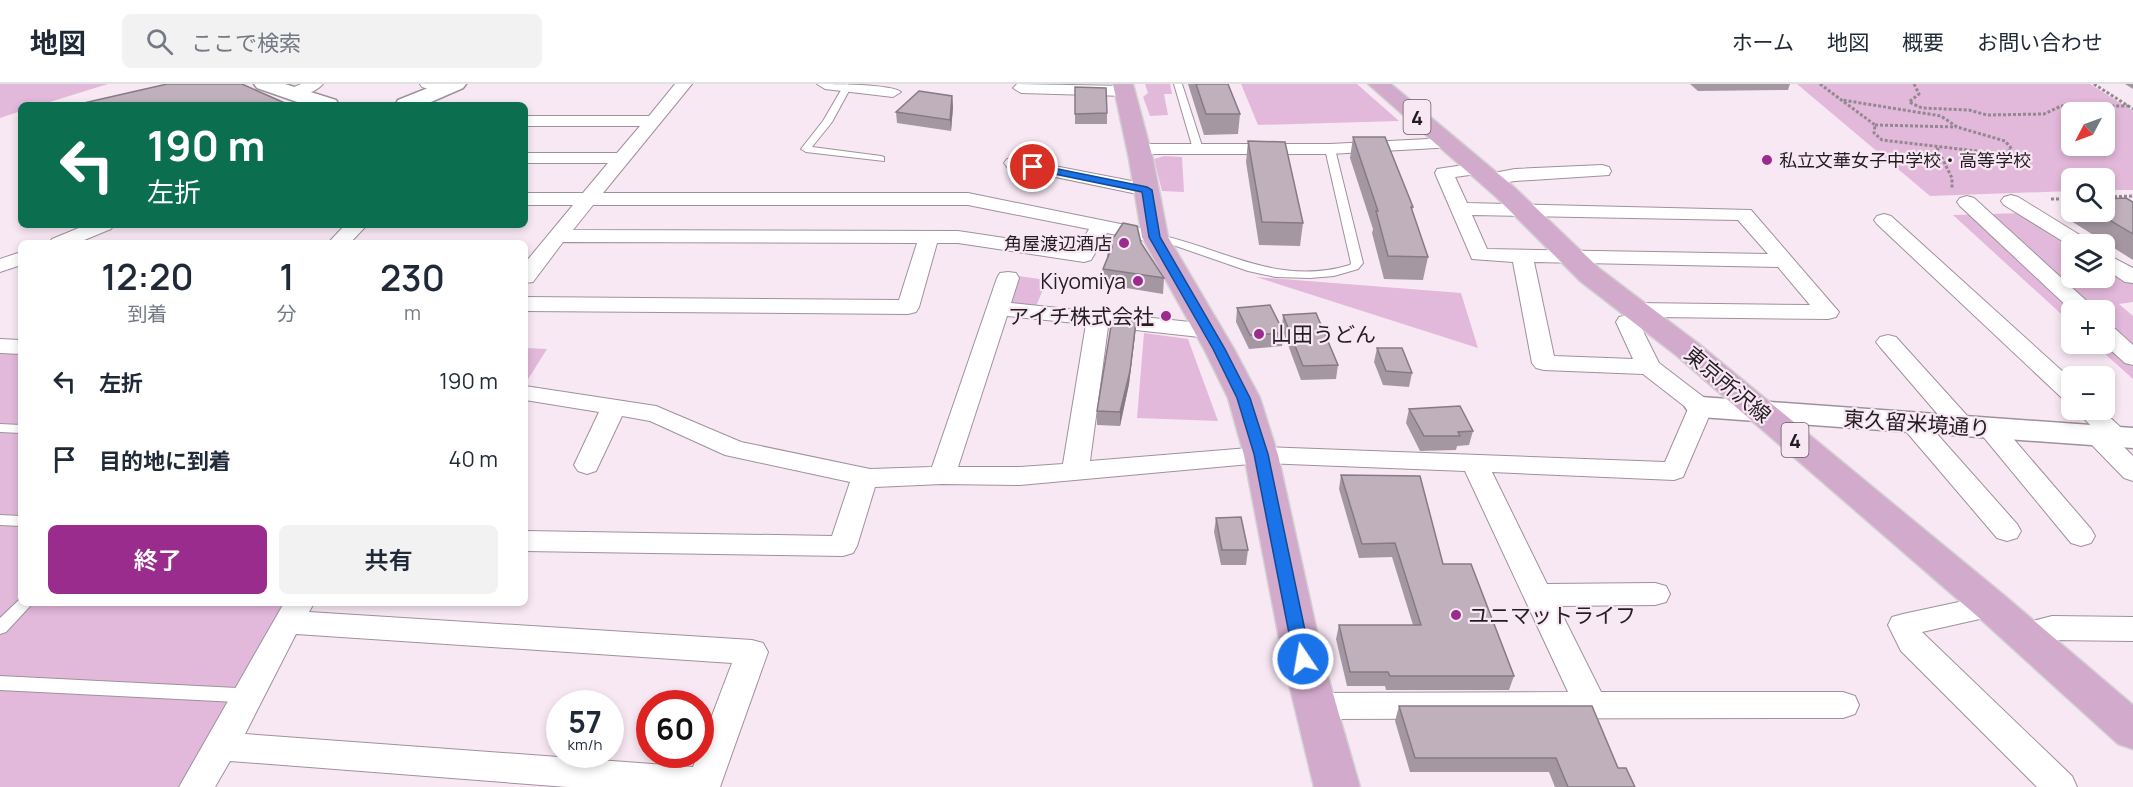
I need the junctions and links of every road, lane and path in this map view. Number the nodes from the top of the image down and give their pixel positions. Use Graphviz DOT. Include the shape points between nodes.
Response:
graph roads {
  1 [pos="264,84"];
  2 [pos="315,84"];
  3 [pos="684,84"];
  4 [pos="825,84"];
  5 [pos="1178,84"];
  6 [pos="1378,84"];
  7 [pos="1820,84"];
  8 [pos="1914,84"];
  9 [pos="2094,84"];
  10 [pos="443,86"];
  11 [pos="857,86"];
  12 [pos="1124,87"];
  13 [pos="1021,88"];
  14 [pos="893,92"];
  15 [pos="293,93"];
  16 [pos="1842,100"];
  17 [pos="319,102"];
  18 [pos="412,102"];
  19 [pos="2129,106"];
  20 [pos="1920,109"];
  21 [pos="2133,109"];
  22 [pos="528,121"];
  23 [pos="654,121"];
  24 [pos="1875,124"];
  25 [pos="1957,127"];
  26 [pos="1448,143"];
  27 [pos="1937,148"];
  28 [pos="1138,149"];
  29 [pos="1198,149"];
  30 [pos="1330,149"];
  31 [pos="528,158"];
  32 [pos="624,158"];
  33 [pos="880,159"];
  34 [pos="1012,163"];
  35 [pos="1601,170"];
  36 [pos="1484,174"];
  37 [pos="1147,190"];
  38 [pos="2133,196"];
  39 [pos="2115,197"];
  40 [pos="528,198"];
  41 [pos="587,198"];
  42 [pos="1960,198"];
  43 [pos="2011,201"];
  44 [pos="1459,210"];
  45 [pos="1525,211"];
  46 [pos="1884,220"];
  47 [pos="1100,227"];
  48 [pos="96,228"];
  49 [pos="354,228"];
  50 [pos="2065,234"];
  51 [pos="557,236"];
  52 [pos="929,237"];
  53 [pos="1155,237"];
  54 [pos="66,240"];
  55 [pos="341,240"];
  56 [pos="1522,257"];
  57 [pos="1570,258"];
  58 [pos="18,259"];
  59 [pos="1783,261"];
  60 [pos="0,266"];
  61 [pos="2115,266"];
  62 [pos="528,273"];
  63 [pos="2133,277"];
  64 [pos="1008,278"];
  65 [pos="2072,300"];
  66 [pos="528,304"];
  67 [pos="998,308"];
  68 [pos="1641,315"];
  69 [pos="1098,319"];
  70 [pos="1209,331"];
  71 [pos="2115,341"];
  72 [pos="1888,342"];
  73 [pos="0,346"];
  74 [pos="18,347"];
  75 [pos="2133,358"];
  76 [pos="1649,367"];
  77 [pos="2061,384"];
  78 [pos="528,393"];
  79 [pos="615,407"];
  80 [pos="1701,407"];
  81 [pos="1761,411"];
  82 [pos="1912,423"];
  83 [pos="1976,427"];
  84 [pos="0,428"];
  85 [pos="18,429"];
  86 [pos="2109,430"];
  87 [pos="1261,454"];
  88 [pos="1474,463"];
  89 [pos="588,465"];
  90 [pos="1075,471"];
  91 [pos="2133,472"];
  92 [pos="942,475"];
  93 [pos="865,477"];
  94 [pos="0,520"];
  95 [pos="18,521"];
  96 [pos="2007,531"];
  97 [pos="2081,536"];
  98 [pos="528,541"];
  99 [pos="1655,594"];
  100 [pos="1538,595"];
  101 [pos="22,606"];
  102 [pos="1991,606"];
  103 [pos="293,612"];
  104 [pos="0,628"];
  105 [pos="2133,629"];
  106 [pos="2024,634"];
  107 [pos="0,684"];
  108 [pos="237,695"];
  109 [pos="1843,705"];
  110 [pos="1316,706"];
  111 [pos="1591,706"];
  112 [pos="2133,731"];
  113 [pos="224,746"];
  114 [pos="704,785"];
  115 [pos="196,787"];
  116 [pos="1337,787"];
  117 [pos="2060,787"];
  1 -- 15 [label="street"];
  2 -- 15 [label="street"];
  3 -- 23 [label="street"];
  4 -- 11 [label="street"];
  5 -- 29 [label="lane"];
  6 -- 26 [label="main road, 東京所沢線 / 4"];
  7 -- 16 [label="path"];
  8 -- 20 [label="path" via="1919,94 1909,102"];
  9 -- 19 [label="path"];
  10 -- 18 [label="street"];
  11 -- 14 [label="street"];
  11 -- 33 [label="lane" via="806,149"];
  12 -- 13 [label="street"];
  12 -- 28 [label="main road"];
  15 -- 17 [label="street"];
  16 -- 20 [label="path"];
  16 -- 24 [label="path"];
  19 -- 20 [label="path" via="2061,106 2044,114 1987,115 1969,110"];
  19 -- 21 [label="path"];
  20 -- 25 [label="path"];
  22 -- 23 [label="street"];
  23 -- 32 [label="street"];
  24 -- 25 [label="path"];
  24 -- 27 [label="path" via="1874,133 1882,140"];
  25 -- 27 [label="path" via="2005,141 2012,149 2001,154"];
  26 -- 30 [label="street"];
  26 -- 36 [label="main road, 東京所沢線 / 4"];
  27 -- 42 [label="path"];
  28 -- 29 [label="street"];
  28 -- 37 [label="main road"];
  29 -- 30 [label="street"];
  30 -- 53 [label="lane" via="1357,262 1354,267 1319,274 1269,272 1175,240"];
  31 -- 32 [label="street"];
  32 -- 41 [label="street"];
  34 -- 37 [label="street"];
  35 -- 36 [label="street"];
  36 -- 44 [label="street" via="1444,173"];
  36 -- 45 [label="main road, 東京所沢線 / 4"];
  37 -- 53 [label="main road"];
  38 -- 39 [label="path"];
  40 -- 41 [label="street"];
  41 -- 47 [label="street" via="968,199"];
  41 -- 51 [label="street"];
  42 -- 65 [label="street"];
  43 -- 50 [label="street"];
  44 -- 45 [label="street"];
  44 -- 56 [label="street" via="1479,255"];
  45 -- 57 [label="main road, 東京所沢線 / 4"];
  45 -- 59 [label="street" via="1744,214"];
  46 -- 77 [label="street"];
  47 -- 52 [label="street" via="1084,256 958,237"];
  47 -- 53 [label="street"];
  48 -- 54 [label="street"];
  49 -- 55 [label="street"];
  51 -- 52 [label="street"];
  51 -- 62 [label="street"];
  52 -- 66 [label="street" via="908,307"];
  53 -- 70 [label="main road"];
  56 -- 57 [label="street"];
  56 -- 76 [label="street" via="1544,363"];
  57 -- 59 [label="street"];
  57 -- 68 [label="main road, 東京所沢線 / 4"];
  58 -- 60 [label="street"];
  59 -- 68 [label="street" via="1828,312"];
  61 -- 63 [label="street"];
  64 -- 67 [label="street"];
  67 -- 69 [label="street"];
  67 -- 92 [label="street"];
  68 -- 76 [label="street" via="1627,322"];
  68 -- 81 [label="main road, 東京所沢線 / 4"];
  69 -- 70 [label="street"];
  69 -- 90 [label="street"];
  70 -- 87 [label="main road" via="1244,398"];
  71 -- 75 [label="street"];
  72 -- 83 [label="street"];
  73 -- 74 [label="street"];
  76 -- 80 [label="street"];
  78 -- 79 [label="street"];
  79 -- 89 [label="street"];
  79 -- 93 [label="street" via="657,414 734,449"];
  80 -- 81 [label="street, 東久留米境通り"];
  80 -- 88 [label="street" via="1674,471"];
  81 -- 82 [label="street, 東久留米境通り"];
  81 -- 102 [label="main road, 東京所沢線 / 4"];
  82 -- 83 [label="street, 東久留米境通り"];
  82 -- 96 [label="street"];
  83 -- 86 [label="street, 東久留米境通り"];
  83 -- 97 [label="street"];
  84 -- 85 [label="lane"];
  86 -- 91 [label="street"];
  87 -- 88 [label="street"];
  87 -- 90 [label="street"];
  87 -- 110 [label="main road"];
  88 -- 100 [label="street"];
  90 -- 92 [label="street" via="1020,476"];
  92 -- 93 [label="street"];
  93 -- 98 [label="street" via="843,546"];
  94 -- 95 [label="lane"];
  99 -- 100 [label="street"];
  100 -- 111 [label="street"];
  101 -- 104 [label="lane"];
  102 -- 106 [label="main road, 東京所沢線 / 4"];
  102 -- 117 [label="street" via="1903,625 1912,643"];
  103 -- 113 [label="street"];
  103 -- 114 [label="street" via="752,652"];
  105 -- 106 [label="street" via="2052,628"];
  106 -- 112 [label="main road, 東京所沢線 / 4"];
  107 -- 108 [label="lane"];
  109 -- 111 [label="street"];
  110 -- 111 [label="street"];
  110 -- 116 [label="main road"];
  113 -- 114 [label="street"];
  113 -- 115 [label="street"];
}
